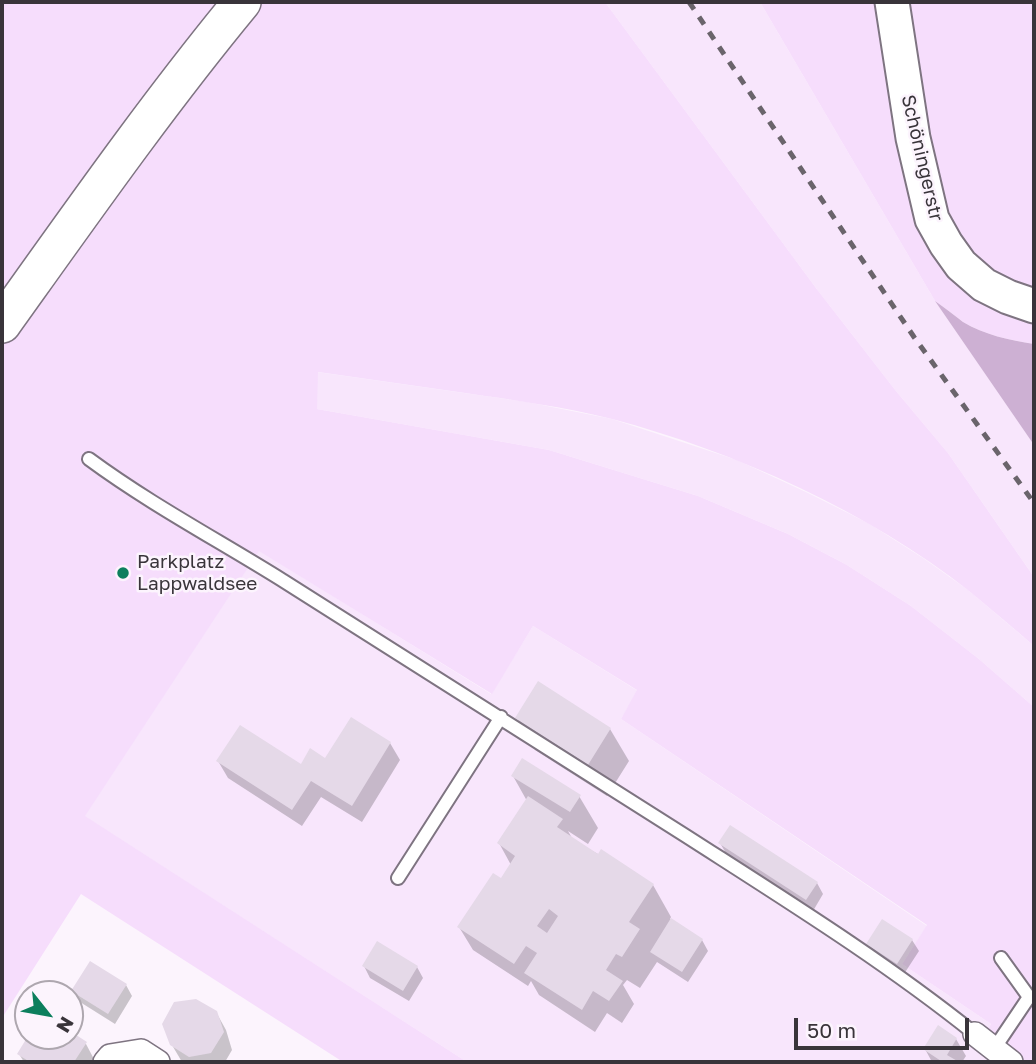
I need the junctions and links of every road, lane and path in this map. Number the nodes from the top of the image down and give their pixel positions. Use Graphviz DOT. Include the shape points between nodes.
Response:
graph roads {
  1 [pos="242,2"];
  2 [pos="892,2"];
  3 [pos="1034,306"];
  4 [pos="2,324"];
  5 [pos="89,459"];
  6 [pos="500,717"];
  7 [pos="398,878"];
  8 [pos="1001,958"];
  9 [pos="975,1034"];
  10 [pos="1002,1056"];
  11 [pos="105,1062"];
  12 [pos="158,1062"];
  1 -- 4 [label="main road" via="111,170"];
  2 -- 3 [label="main road, Schöningerstr" via="913,138 932,219 961,265 984,285"];
  5 -- 6 [label="lane"];
  6 -- 7 [label="lane"];
  6 -- 9 [label="lane" via="823,925"];
  8 -- 10 [label="lane" via="1029,997"];
  9 -- 10 [label="street"];
  11 -- 12 [label="street" via="110,1056 141,1051"];
}
